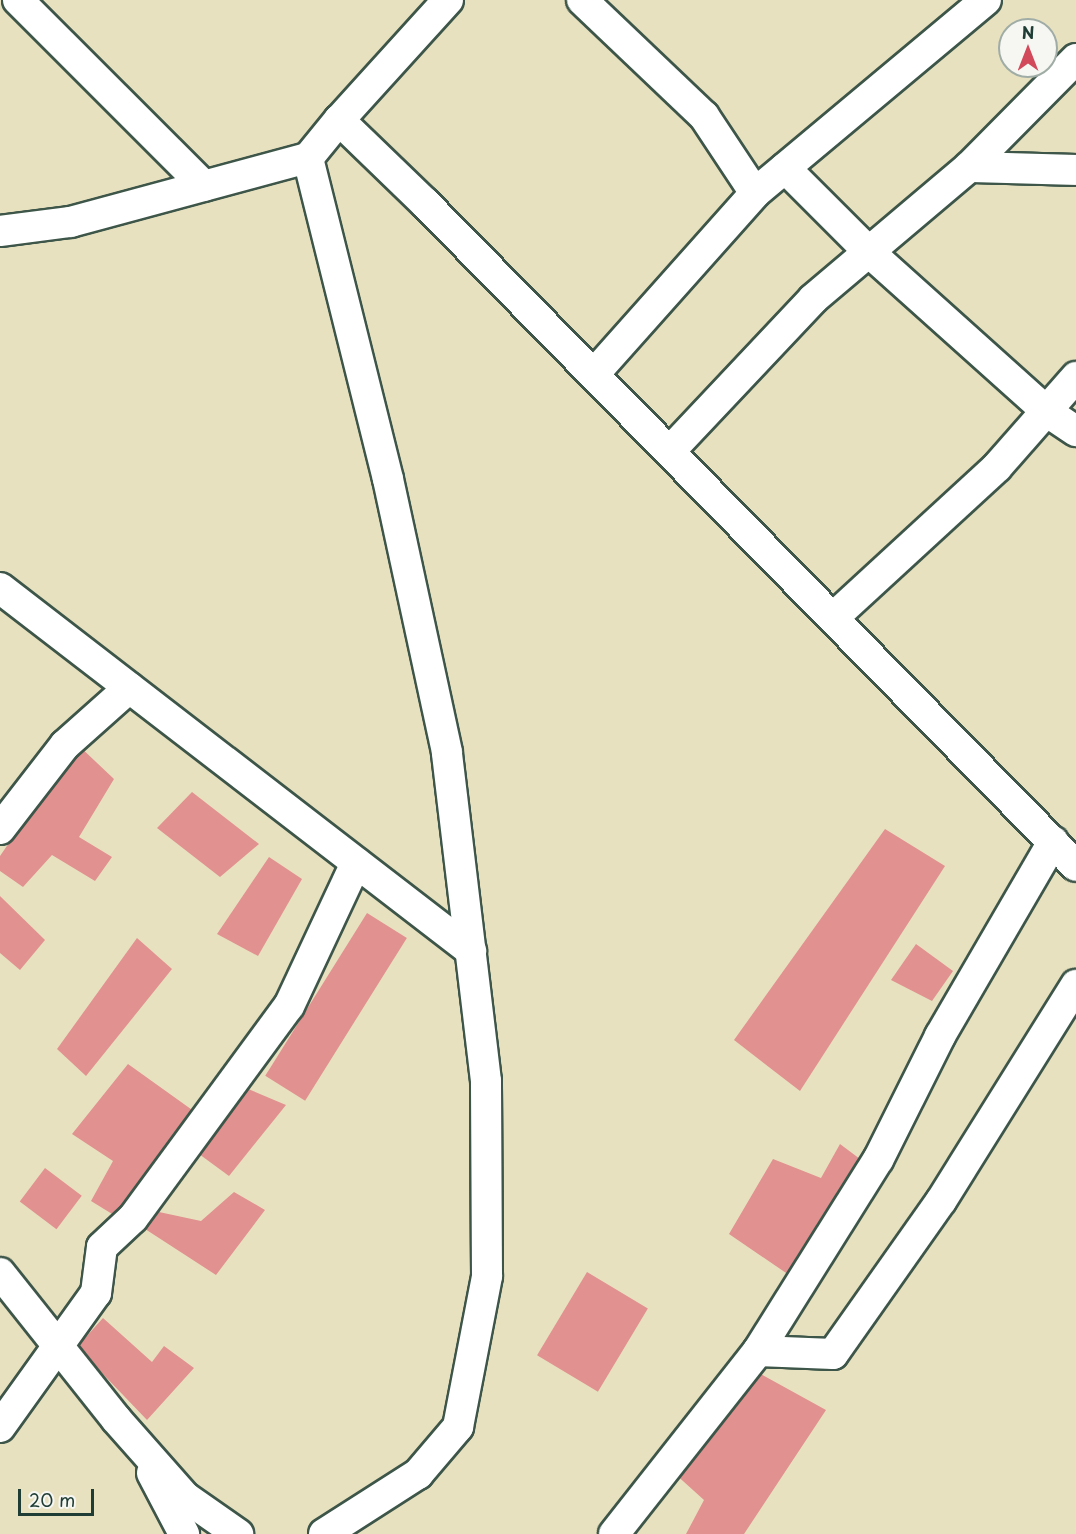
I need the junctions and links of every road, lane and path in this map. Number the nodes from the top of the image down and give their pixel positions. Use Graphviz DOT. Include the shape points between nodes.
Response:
graph roads {
  1 [pos="18,0"];
  2 [pos="448,0"];
  3 [pos="582,0"];
  4 [pos="986,0"];
  5 [pos="1076,59"];
  6 [pos="339,120"];
  7 [pos="308,158"];
  8 [pos="969,167"];
  9 [pos="785,168"];
  10 [pos="1076,170"];
  11 [pos="204,186"];
  12 [pos="755,193"];
  13 [pos="0,231"];
  14 [pos="869,252"];
  15 [pos="594,374"];
  16 [pos="1076,377"];
  17 [pos="1046,411"];
  18 [pos="1076,431"];
  19 [pos="670,451"];
  20 [pos="0,588"];
  21 [pos="833,618"];
  22 [pos="129,688"];
  23 [pos="0,829"];
  24 [pos="1053,842"];
  25 [pos="356,863"];
  26 [pos="1076,866"];
  27 [pos="471,951"];
  28 [pos="1076,985"];
  29 [pos="0,1273"];
  30 [pos="57,1344"];
  31 [pos="758,1351"];
  32 [pos="0,1427"];
  33 [pos="138,1444"];
  34 [pos="184,1534"];
  35 [pos="238,1534"];
  36 [pos="324,1534"];
  37 [pos="614,1534"];
  1 -- 11 [label="street"];
  2 -- 6 [label="street"];
  3 -- 12 [label="street" via="704,116"];
  4 -- 9 [label="street"];
  5 -- 8 [label="street"];
  6 -- 7 [label="street"];
  6 -- 15 [label="street"];
  7 -- 11 [label="street"];
  7 -- 27 [label="street" via="388,479 447,752"];
  8 -- 10 [label="street"];
  8 -- 14 [label="street"];
  9 -- 12 [label="street"];
  9 -- 14 [label="street"];
  11 -- 13 [label="street" via="70,222"];
  12 -- 15 [label="street"];
  14 -- 17 [label="street"];
  14 -- 19 [label="street" via="813,299"];
  15 -- 19 [label="street"];
  16 -- 17 [label="street"];
  17 -- 18 [label="street"];
  17 -- 21 [label="street" via="997,467"];
  19 -- 21 [label="street"];
  20 -- 22 [label="street"];
  21 -- 24 [label="street"];
  22 -- 23 [label="street" via="65,745"];
  22 -- 25 [label="street"];
  24 -- 26 [label="street"];
  24 -- 31 [label="street" via="940,1036 878,1160"];
  25 -- 27 [label="street"];
  25 -- 30 [label="street" via="289,1006 133,1218 102,1247 96,1293"];
  27 -- 36 [label="street" via="486,1081 487,1276 458,1427 418,1474"];
  28 -- 31 [label="street" via="940,1201 833,1354"];
  29 -- 30 [label="street"];
  30 -- 32 [label="street"];
  30 -- 33 [label="street"];
  31 -- 37 [label="street"];
  33 -- 34 [label="street"];
  33 -- 35 [label="street" via="186,1497"];
}
